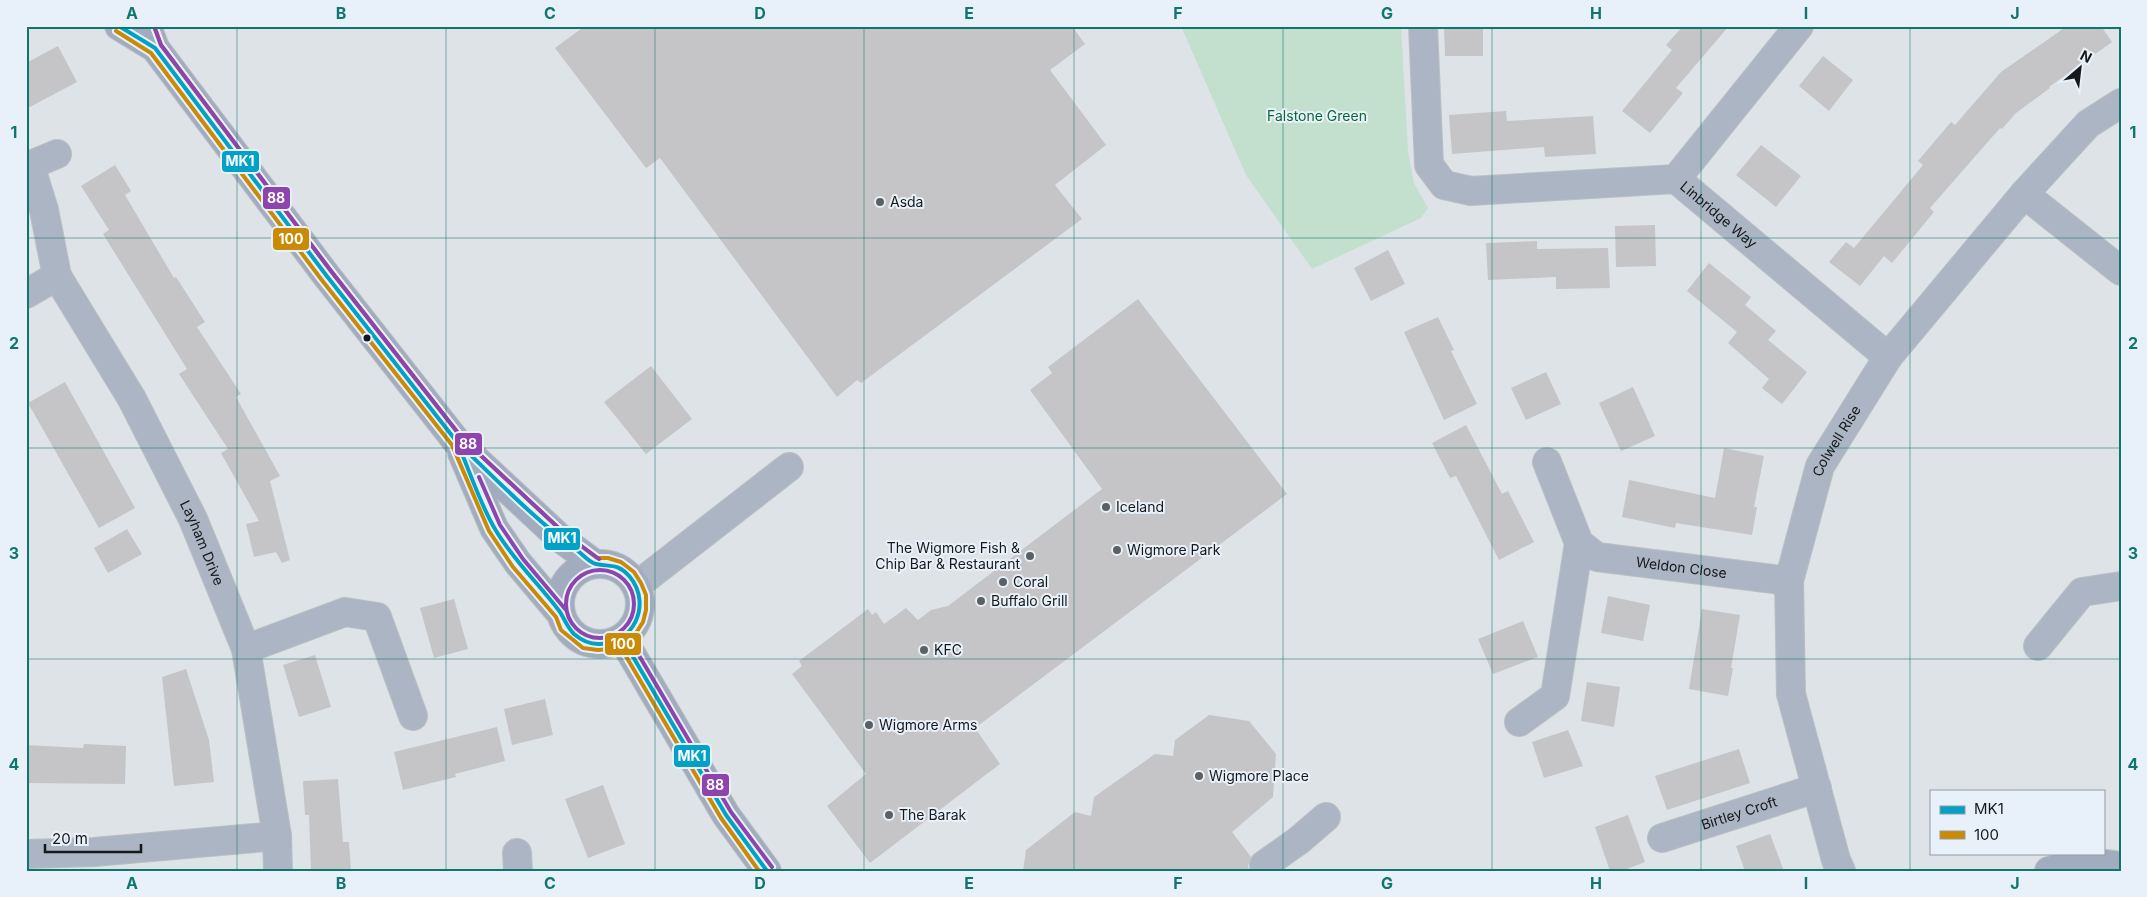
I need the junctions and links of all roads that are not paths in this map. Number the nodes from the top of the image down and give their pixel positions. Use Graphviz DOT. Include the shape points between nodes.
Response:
graph roads {
  1 [pos="119,26"];
  2 [pos="1423,26"];
  3 [pos="1799,26"];
  4 [pos="151,37"];
  5 [pos="2121,102"];
  6 [pos="57,154"];
  7 [pos="28,166"];
  8 [pos="1676,179"];
  9 [pos="2024,194"];
  10 [pos="2121,271"];
  11 [pos="57,276"];
  12 [pos="26,294"];
  13 [pos="1888,357"];
  14 [pos="457,442"];
  15 [pos="1547,462"];
  16 [pos="789,467"];
  17 [pos="1579,543"];
  18 [pos="595,564"];
  19 [pos="1790,581"];
  20 [pos="636,586"];
  21 [pos="2121,586"];
  22 [pos="561,614"];
  23 [pos="622,638"];
  24 [pos="2038,646"];
  25 [pos="246,649"];
  26 [pos="413,716"];
  27 [pos="1519,722"];
  28 [pos="1817,788"];
  29 [pos="1326,817"];
  30 [pos="277,836"];
  31 [pos="1662,838"];
  32 [pos="26,854"];
  33 [pos="94,862"];
  34 [pos="1264,864"];
  35 [pos="2121,866"];
  36 [pos="278,871"];
  37 [pos="768,871"];
  38 [pos="1841,871"];
  39 [pos="2049,871"];
  1 -- 4 [label="street"];
  2 -- 8 [label="street" via="1429,165 1444,186 1471,191"];
  3 -- 8 [label="street, Linbridge Way"];
  4 -- 14 [label="street" via="326,276"];
  5 -- 9 [label="street, Colwell Rise" via="2088,124"];
  6 -- 7 [label="street"];
  7 -- 11 [label="street" via="44,210"];
  8 -- 13 [label="street, Linbridge Way"];
  9 -- 10 [label="street"];
  9 -- 13 [label="street, Colwell Rise"];
  11 -- 12 [label="street"];
  11 -- 25 [label="street, Layham Drive" via="132,399 193,519"];
  13 -- 19 [label="street, Colwell Rise" via="1820,466"];
  14 -- 18 [label="street" via="560,538"];
  14 -- 22 [label="street" via="494,528 518,563"];
  15 -- 17 [label="street"];
  16 -- 20 [label="street"];
  17 -- 19 [label="street, Weldon Close" via="1597,557"];
  17 -- 27 [label="street" via="1555,696"];
  18 -- 20 [label="street" via="619,568"];
  18 -- 22 [label="street" via="571,576 563,588"];
  19 -- 28 [label="street, Colwell Rise" via="1791,694"];
  20 -- 23 [label="street" via="640,609 631,630"];
  21 -- 24 [label="street" via="2082,592"];
  22 -- 23 [label="street" via="566,626 585,642 610,643"];
  23 -- 37 [label="street" via="726,816"];
  25 -- 26 [label="street" via="346,612 378,617"];
  25 -- 30 [label="street, Layham Drive"];
  28 -- 31 [label="street, Birtley Croft"];
  28 -- 38 [label="street, Colwell Rise"];
  29 -- 34 [label="street"];
  30 -- 33 [label="street"];
  30 -- 36 [label="street, Layham Drive"];
  32 -- 33 [label="street"];
  35 -- 39 [label="street" via="2084,860"];
}
